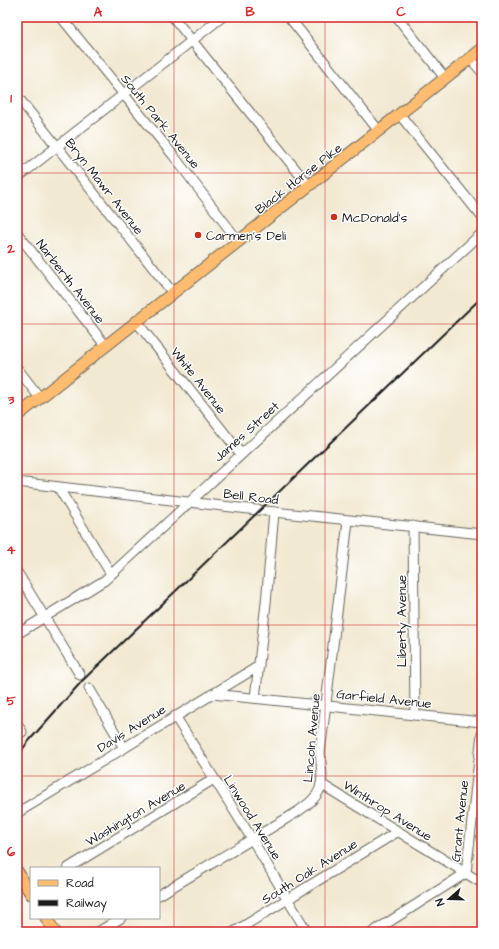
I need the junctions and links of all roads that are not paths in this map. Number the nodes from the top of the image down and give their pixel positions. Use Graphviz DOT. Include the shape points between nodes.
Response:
graph roads {
  1 [pos="61,17"];
  2 [pos="173,17"];
  3 [pos="222,17"];
  4 [pos="289,17"];
  5 [pos="397,17"];
  6 [pos="192,41"];
  7 [pos="482,48"];
  8 [pos="470,58"];
  9 [pos="482,72"];
  10 [pos="445,78"];
  11 [pos="124,95"];
  12 [pos="17,96"];
  13 [pos="400,115"];
  14 [pos="379,131"];
  15 [pos="57,147"];
  16 [pos="17,178"];
  17 [pos="309,186"];
  18 [pos="482,217"];
  19 [pos="17,233"];
  20 [pos="482,233"];
  21 [pos="239,242"];
  22 [pos="173,293"];
  23 [pos="136,321"];
  24 [pos="105,345"];
  25 [pos="17,368"];
  26 [pos="40,398"];
  27 [pos="17,416"];
  28 [pos="241,454"];
  29 [pos="17,482"];
  30 [pos="58,487"];
  31 [pos="188,502"];
  32 [pos="274,512"];
  33 [pos="348,520"];
  34 [pos="413,526"];
  35 [pos="482,534"];
  36 [pos="17,572"];
  37 [pos="112,574"];
  38 [pos="44,617"];
  39 [pos="17,634"];
  40 [pos="259,666"];
  41 [pos="80,675"];
  42 [pos="89,688"];
  43 [pos="212,694"];
  44 [pos="255,698"];
  45 [pos="327,705"];
  46 [pos="415,715"];
  47 [pos="175,716"];
  48 [pos="482,722"];
  49 [pos="482,734"];
  50 [pos="124,748"];
  51 [pos="214,779"];
  52 [pos="321,784"];
  53 [pos="17,813"];
  54 [pos="397,832"];
  55 [pos="252,839"];
  56 [pos="70,867"];
  57 [pos="17,871"];
  58 [pos="466,873"];
  59 [pos="482,883"];
  60 [pos="30,890"];
  61 [pos="160,894"];
  62 [pos="288,900"];
  63 [pos="47,919"];
  64 [pos="119,919"];
  65 [pos="55,932"];
  66 [pos="98,932"];
  67 [pos="234,932"];
  68 [pos="307,932"];
  69 [pos="373,932"];
  1 -- 11 [label="street, South Park Avenue"];
  2 -- 6 [label="street"];
  3 -- 6 [label="street"];
  4 -- 14 [label="street"];
  5 -- 10 [label="street"];
  6 -- 11 [label="street"];
  6 -- 17 [label="street"];
  7 -- 8 [label="main road, Black Horse Pike"];
  8 -- 9 [label="street"];
  8 -- 10 [label="main road, Black Horse Pike"];
  10 -- 13 [label="main road, Black Horse Pike"];
  11 -- 15 [label="street"];
  11 -- 21 [label="street, South Park Avenue"];
  12 -- 15 [label="street, Bryn Mawr Avenue"];
  13 -- 14 [label="main road, Black Horse Pike"];
  13 -- 18 [label="street"];
  14 -- 17 [label="main road, Black Horse Pike"];
  15 -- 16 [label="street"];
  15 -- 22 [label="street, Bryn Mawr Avenue"];
  17 -- 21 [label="main road, Black Horse Pike"];
  19 -- 24 [label="street, Narberth Avenue"];
  20 -- 28 [label="street, James Street"];
  21 -- 22 [label="main road, Black Horse Pike"];
  22 -- 23 [label="main road, Black Horse Pike"];
  23 -- 24 [label="main road, Black Horse Pike"];
  23 -- 28 [label="street, White Avenue"];
  24 -- 26 [label="main road, Black Horse Pike"];
  25 -- 26 [label="street"];
  26 -- 27 [label="main road, Black Horse Pike"];
  28 -- 31 [label="street, James Street"];
  29 -- 30 [label="street, Bell Road"];
  30 -- 31 [label="street, Bell Road"];
  30 -- 37 [label="street"];
  31 -- 32 [label="street, Bell Road"];
  31 -- 37 [label="street, James Street"];
  32 -- 33 [label="street, Bell Road"];
  32 -- 40 [label="street"];
  33 -- 34 [label="street, Bell Road"];
  33 -- 45 [label="street, Lincoln Avenue"];
  34 -- 35 [label="street, Bell Road"];
  34 -- 46 [label="street, Liberty Avenue"];
  36 -- 38 [label="street"];
  37 -- 38 [label="street, James Street"];
  38 -- 39 [label="street, James Street"];
  38 -- 41 [label="street"];
  40 -- 43 [label="street, Davis Avenue"];
  40 -- 44 [label="street"];
  42 -- 50 [label="street"];
  43 -- 44 [label="street, Garfield Avenue"];
  43 -- 47 [label="street, Davis Avenue"];
  44 -- 45 [label="street, Garfield Avenue"];
  45 -- 46 [label="street, Garfield Avenue"];
  45 -- 52 [label="street, Lincoln Avenue" via="320,753"];
  46 -- 48 [label="street, Garfield Avenue"];
  47 -- 50 [label="street, Davis Avenue"];
  47 -- 51 [label="street, Linwood Avenue"];
  49 -- 58 [label="street, Grant Avenue"];
  50 -- 53 [label="street, Davis Avenue"];
  51 -- 55 [label="street, Linwood Avenue"];
  51 -- 56 [label="street, Washington Avenue"];
  52 -- 54 [label="street, Winthrop Avenue"];
  52 -- 55 [label="street, Lincoln Avenue" via="312,802"];
  54 -- 58 [label="street, Winthrop Avenue"];
  54 -- 62 [label="street, South Oak Avenue"];
  55 -- 61 [label="street, Lincoln Avenue"];
  55 -- 62 [label="street, Linwood Avenue"];
  57 -- 60 [label="main road"];
  58 -- 59 [label="street, Winthrop Avenue"];
  58 -- 69 [label="street, Grant Avenue"];
  62 -- 67 [label="street, South Oak Avenue"];
  62 -- 68 [label="street, Linwood Avenue"];
  63 -- 65 [label="main road"];
  64 -- 66 [label="street"];
}
